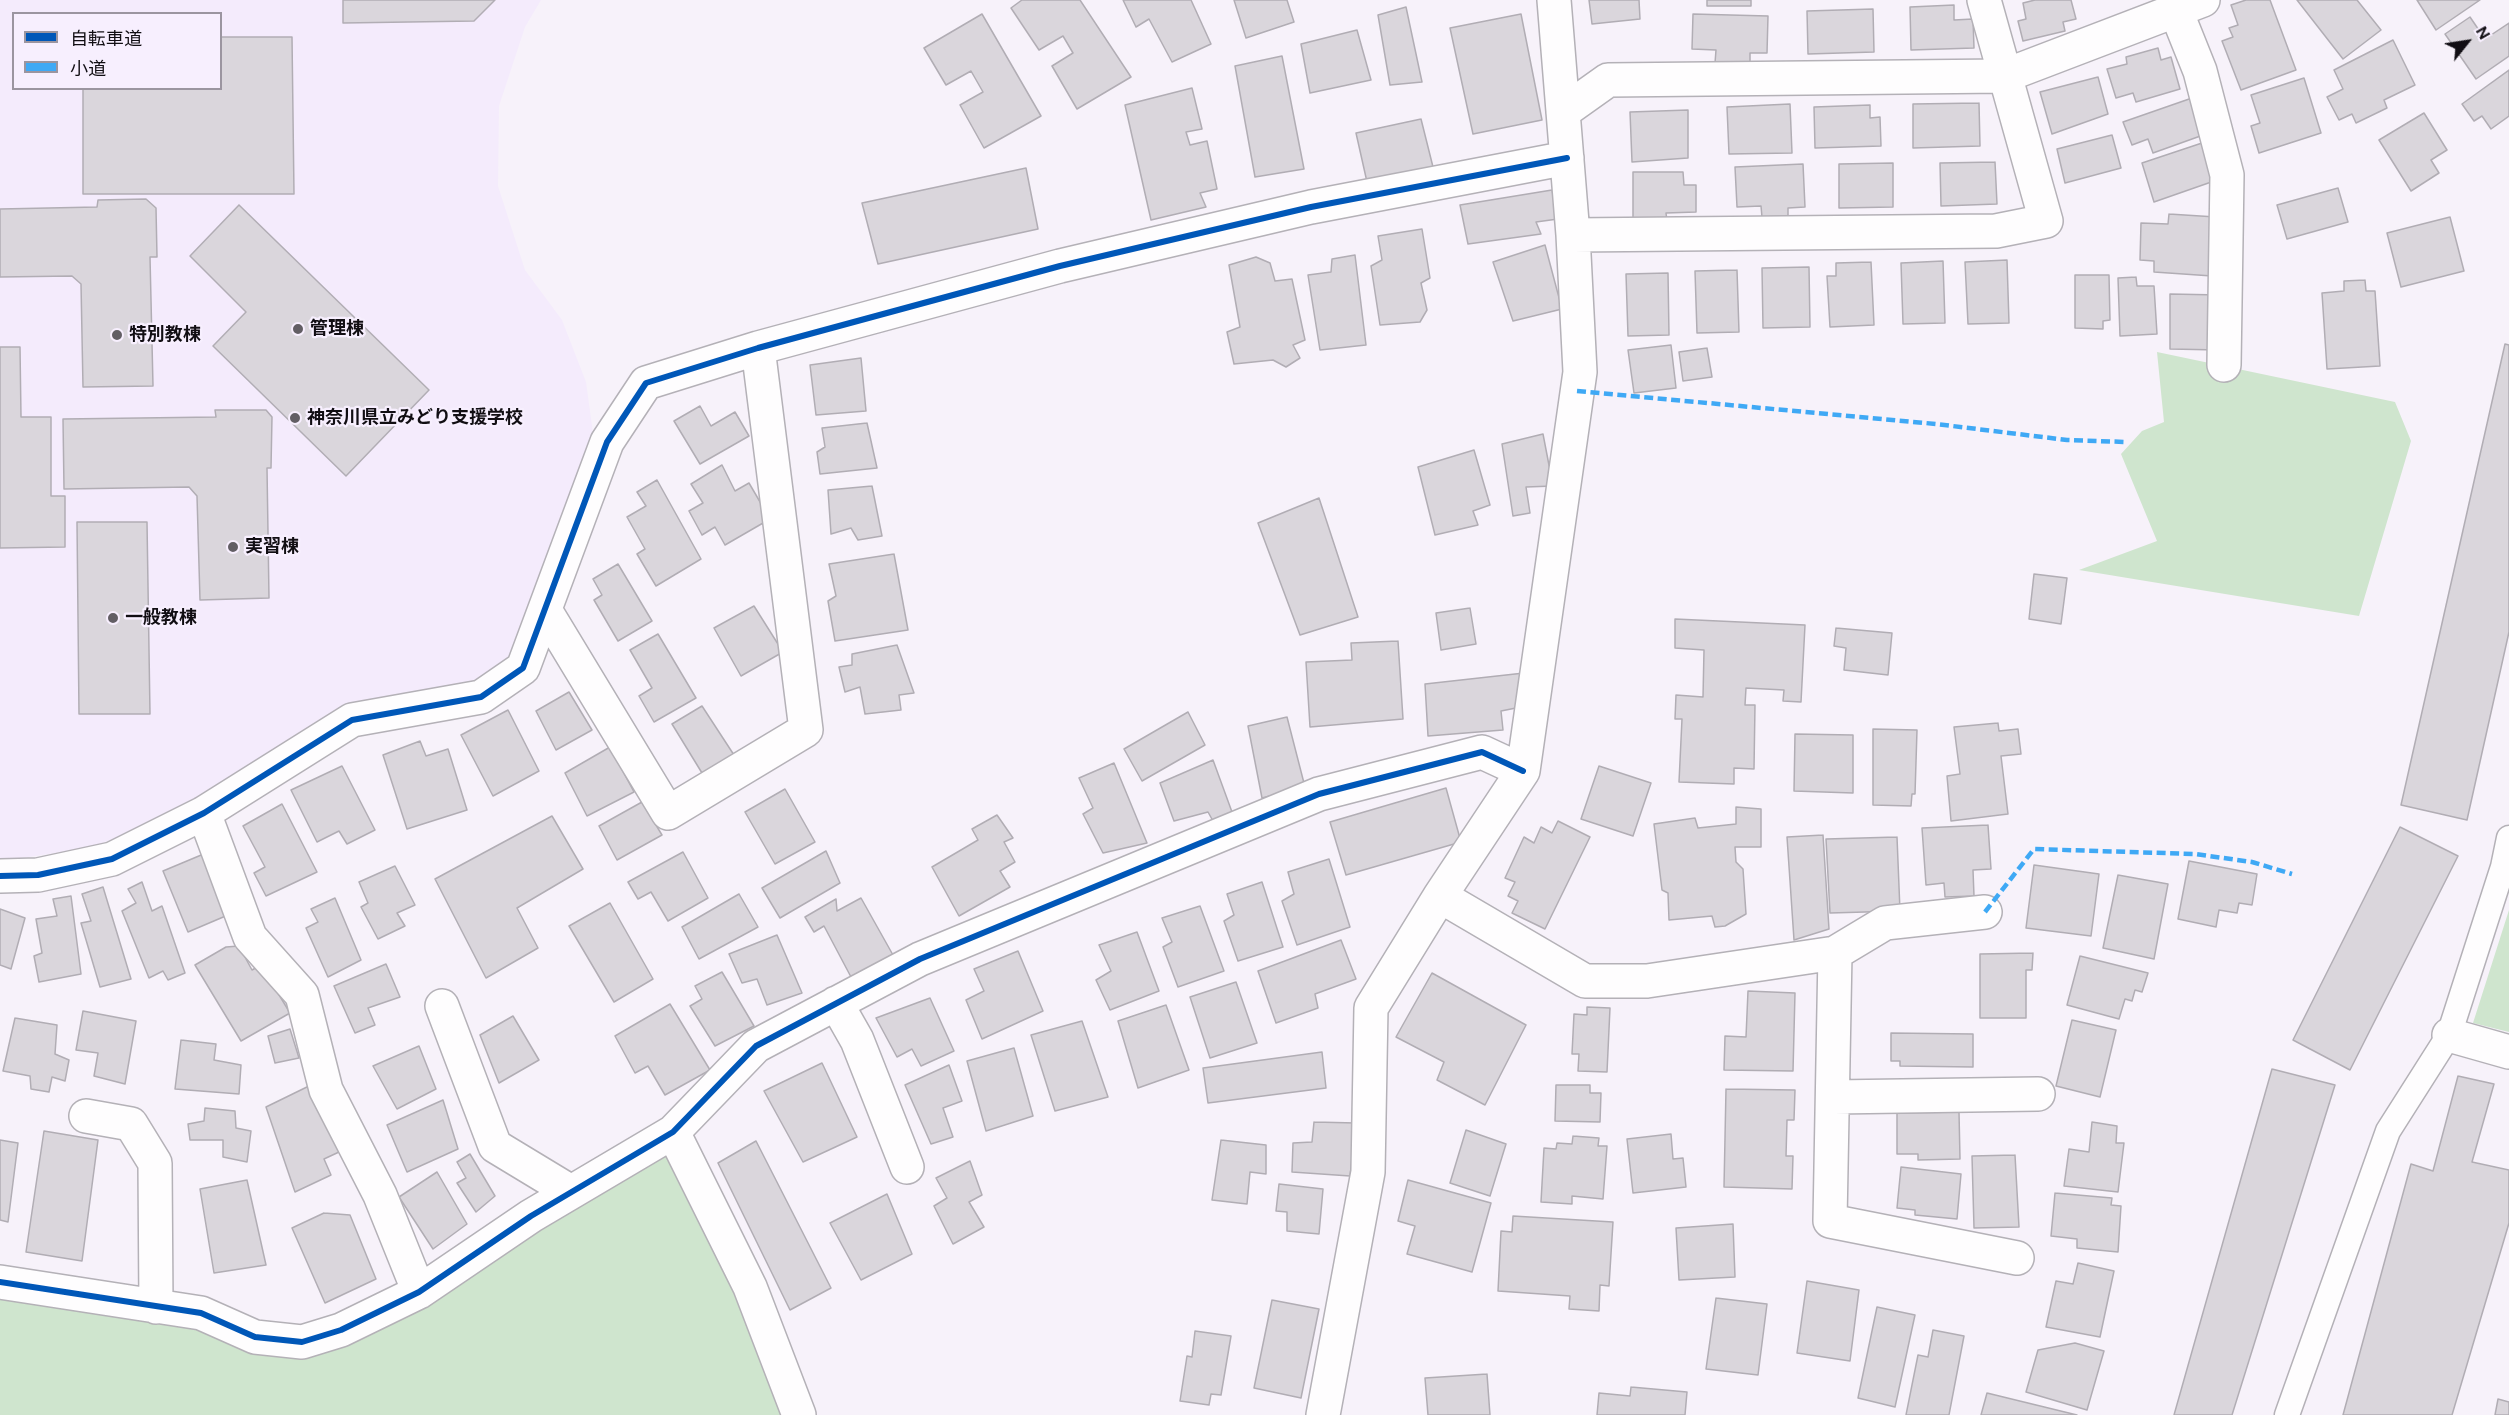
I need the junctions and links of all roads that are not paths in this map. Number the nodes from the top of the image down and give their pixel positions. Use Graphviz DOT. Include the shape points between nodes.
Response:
graph roads {
  1 [pos="1554,0"];
  2 [pos="1984,0"];
  3 [pos="2190,6"];
  4 [pos="2004,76"];
  5 [pos="1563,112"];
  6 [pos="1567,158"];
  7 [pos="1573,235"];
  8 [pos="758,348"];
  9 [pos="2224,365"];
  10 [pos="545,610"];
  11 [pos="1523,771"];
  12 [pos="204,813"];
  13 [pos="2509,838"];
  14 [pos="0,876"];
  15 [pos="1440,896"];
  16 [pos="1985,912"];
  17 [pos="1835,953"];
  18 [pos="836,1003"];
  19 [pos="442,1006"];
  20 [pos="2449,1035"];
  21 [pos="2509,1052"];
  22 [pos="2038,1094"];
  23 [pos="1834,1097"];
  24 [pos="86,1116"];
  25 [pos="673,1132"];
  26 [pos="907,1167"];
  27 [pos="571,1192"];
  28 [pos="2017,1258"];
  29 [pos="0,1282"];
  30 [pos="419,1292"];
  31 [pos="156,1306"];
  32 [pos="799,1415"];
  33 [pos="1323,1415"];
  34 [pos="2287,1415"];
  1 -- 5 [label="street"];
  2 -- 4 [label="street"];
  3 -- 4 [label="street"];
  3 -- 9 [label="street" via="2200,71 2227,175"];
  4 -- 5 [label="street" via="1608,80"];
  4 -- 7 [label="street" via="2046,221 1996,231"];
  5 -- 6 [label="street"];
  6 -- 7 [label="street"];
  6 -- 8 [label="street" via="1311,207 1060,266"];
  7 -- 11 [label="street" via="1580,372"];
  8 -- 10 [label="street" via="646,383 607,442"];
  8 -- 10 [label="street" via="806,730 668,813"];
  10 -- 12 [label="street" via="523,668 481,698 352,720"];
  11 -- 15 [label="street"];
  11 -- 18 [label="street" via="1482,752 1319,794 920,959"];
  12 -- 14 [label="street" via="112,859 38,875"];
  12 -- 30 [label="street" via="250,937 302,995 326,1090 380,1195"];
  13 -- 20 [label="lane"];
  15 -- 17 [label="street" via="1585,981 1647,981"];
  15 -- 33 [label="street" via="1371,1008 1368,1172"];
  16 -- 17 [label="street" via="1885,923"];
  17 -- 23 [label="street"];
  18 -- 25 [label="street" via="756,1046"];
  18 -- 26 [label="street" via="856,1040"];
  19 -- 27 [label="street" via="495,1146"];
  20 -- 21 [label="street"];
  20 -- 34 [label="lane" via="2388,1131"];
  22 -- 23 [label="street"];
  23 -- 28 [label="street" via="1830,1221"];
  24 -- 31 [label="street" via="130,1124 155,1162"];
  25 -- 27 [label="street"];
  25 -- 32 [label="street" via="750,1287"];
  27 -- 30 [label="street"];
  29 -- 31 [label="street"];
  30 -- 31 [label="street" via="341,1330 302,1342 255,1337 201,1313"];
}
